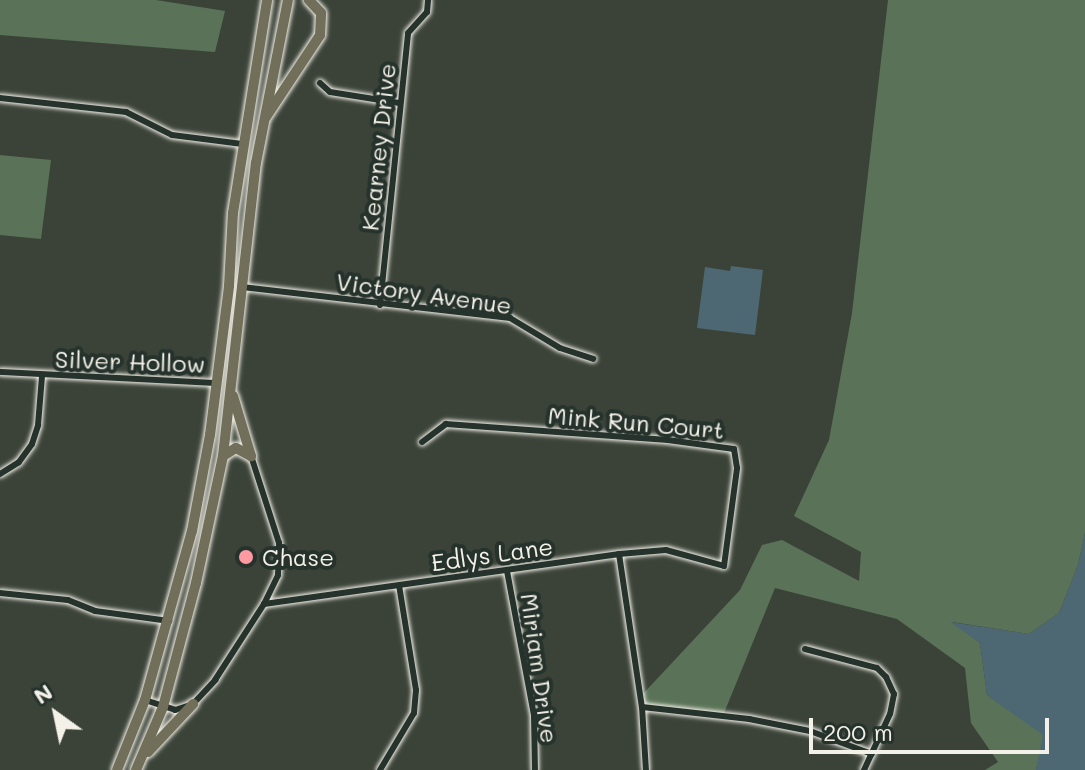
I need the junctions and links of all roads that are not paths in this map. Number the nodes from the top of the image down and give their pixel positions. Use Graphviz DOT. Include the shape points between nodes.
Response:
graph roads {
  1 [pos="267,0"];
  2 [pos="288,0"];
  3 [pos="309,0"];
  4 [pos="428,0"];
  5 [pos="320,83"];
  6 [pos="0,98"];
  7 [pos="399,103"];
  8 [pos="263,122"];
  9 [pos="242,144"];
  10 [pos="229,286"];
  11 [pos="242,287"];
  12 [pos="380,305"];
  13 [pos="593,359"];
  14 [pos="0,372"];
  15 [pos="42,376"];
  16 [pos="217,383"];
  17 [pos="233,395"];
  18 [pos="422,442"];
  19 [pos="223,456"];
  20 [pos="251,456"];
  21 [pos="0,474"];
  22 [pos="619,554"];
  23 [pos="724,566"];
  24 [pos="507,571"];
  25 [pos="399,585"];
  26 [pos="0,593"];
  27 [pos="264,604"];
  28 [pos="169,621"];
  29 [pos="805,649"];
  30 [pos="144,702"];
  31 [pos="193,704"];
  32 [pos="163,707"];
  33 [pos="642,707"];
  34 [pos="872,754"];
  35 [pos="137,766"];
  36 [pos="117,770"];
  37 [pos="380,770"];
  38 [pos="535,770"];
  39 [pos="646,770"];
  40 [pos="864,770"];
  1 -- 9 [label="highway"];
  2 -- 8 [label="highway"];
  3 -- 8 [label="highway" via="321,13 320,35"];
  4 -- 7 [label="street, Kearney Drive" via="427,12 408,33"];
  5 -- 7 [label="street" via="330,92"];
  6 -- 9 [label="street" via="126,112 172,135"];
  7 -- 12 [label="street, Kearney Drive"];
  8 -- 11 [label="highway"];
  9 -- 10 [label="highway"];
  10 -- 11 [label="highway"];
  10 -- 16 [label="highway"];
  11 -- 12 [label="street, Victory Avenue"];
  11 -- 17 [label="highway"];
  12 -- 13 [label="street, Victory Avenue" via="510,318 560,348"];
  14 -- 15 [label="street, Silver Hollow"];
  15 -- 16 [label="street, Silver Hollow"];
  15 -- 21 [label="street, Silver Hollow" via="32,444 19,462"];
  16 -- 28 [label="highway" via="192,531"];
  17 -- 19 [label="highway"];
  17 -- 20 [label="highway"];
  18 -- 23 [label="street, Mink Run Court" via="446,424 734,449 737,468"];
  19 -- 20 [label="highway" via="236,448"];
  19 -- 32 [label="highway"];
  20 -- 27 [label="street" via="280,555 278,575"];
  22 -- 23 [label="street, Edlys Lane" via="666,550"];
  22 -- 24 [label="street, Edlys Lane"];
  22 -- 33 [label="street"];
  24 -- 25 [label="street, Edlys Lane"];
  24 -- 38 [label="street, Miriam Drive" via="534,715"];
  25 -- 27 [label="street, Edlys Lane"];
  25 -- 37 [label="street" via="416,690 414,713"];
  26 -- 28 [label="street" via="68,600 95,611"];
  27 -- 31 [label="street" via="215,680"];
  28 -- 30 [label="highway"];
  29 -- 34 [label="street" via="877,668 886,677 894,694"];
  30 -- 32 [label="street"];
  30 -- 36 [label="highway"];
  31 -- 32 [label="street" via="179,710"];
  31 -- 35 [label="highway"];
  32 -- 35 [label="highway"];
  33 -- 34 [label="street" via="795,728"];
  33 -- 39 [label="street"];
  34 -- 40 [label="street"];
}
